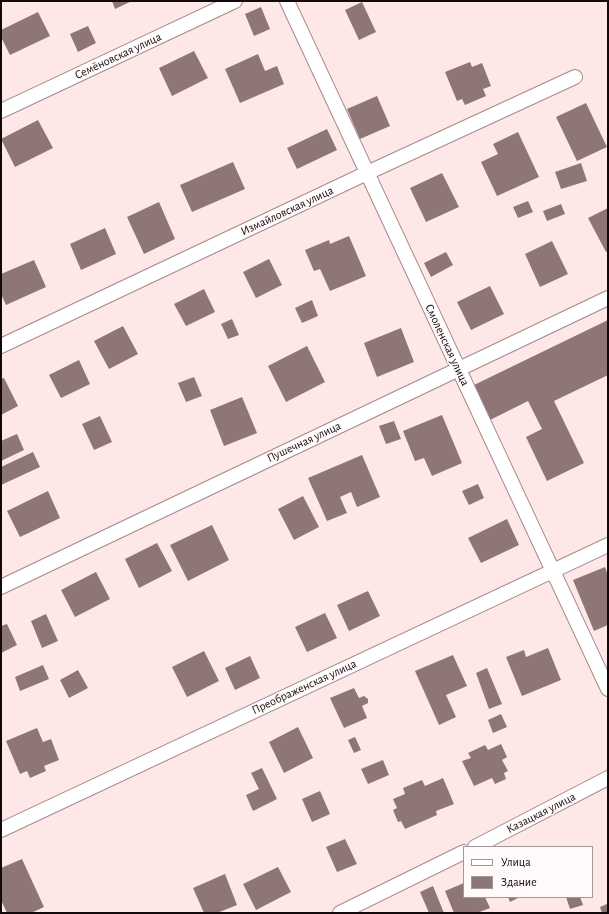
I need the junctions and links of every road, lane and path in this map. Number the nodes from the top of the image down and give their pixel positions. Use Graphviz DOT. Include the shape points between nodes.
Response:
graph roads {
  1 [pos="235,1"];
  2 [pos="287,1"];
  3 [pos="575,77"];
  4 [pos="1,111"];
  5 [pos="367,173"];
  6 [pos="608,298"];
  7 [pos="1,346"];
  8 [pos="459,369"];
  9 [pos="608,545"];
  10 [pos="552,570"];
  11 [pos="1,587"];
  12 [pos="608,689"];
  13 [pos="608,778"];
  14 [pos="1,830"];
  15 [pos="477,846"];
  16 [pos="463,852"];
  17 [pos="340,913"];
  1 -- 4 [label="street, Семёновская улица"];
  2 -- 5 [label="street, Смоленская улица"];
  3 -- 5 [label="street, Измайловская улица"];
  5 -- 7 [label="street, Измайловская улица"];
  5 -- 8 [label="street, Смоленская улица"];
  6 -- 8 [label="street, Пушечная улица"];
  8 -- 10 [label="street, Смоленская улица"];
  8 -- 11 [label="street, Пушечная улица"];
  9 -- 10 [label="street, Преображенская улица"];
  10 -- 12 [label="street, Смоленская улица"];
  10 -- 14 [label="street, Преображенская улица"];
  13 -- 15 [label="street, Казацкая улица"];
  16 -- 17 [label="street"];
}
